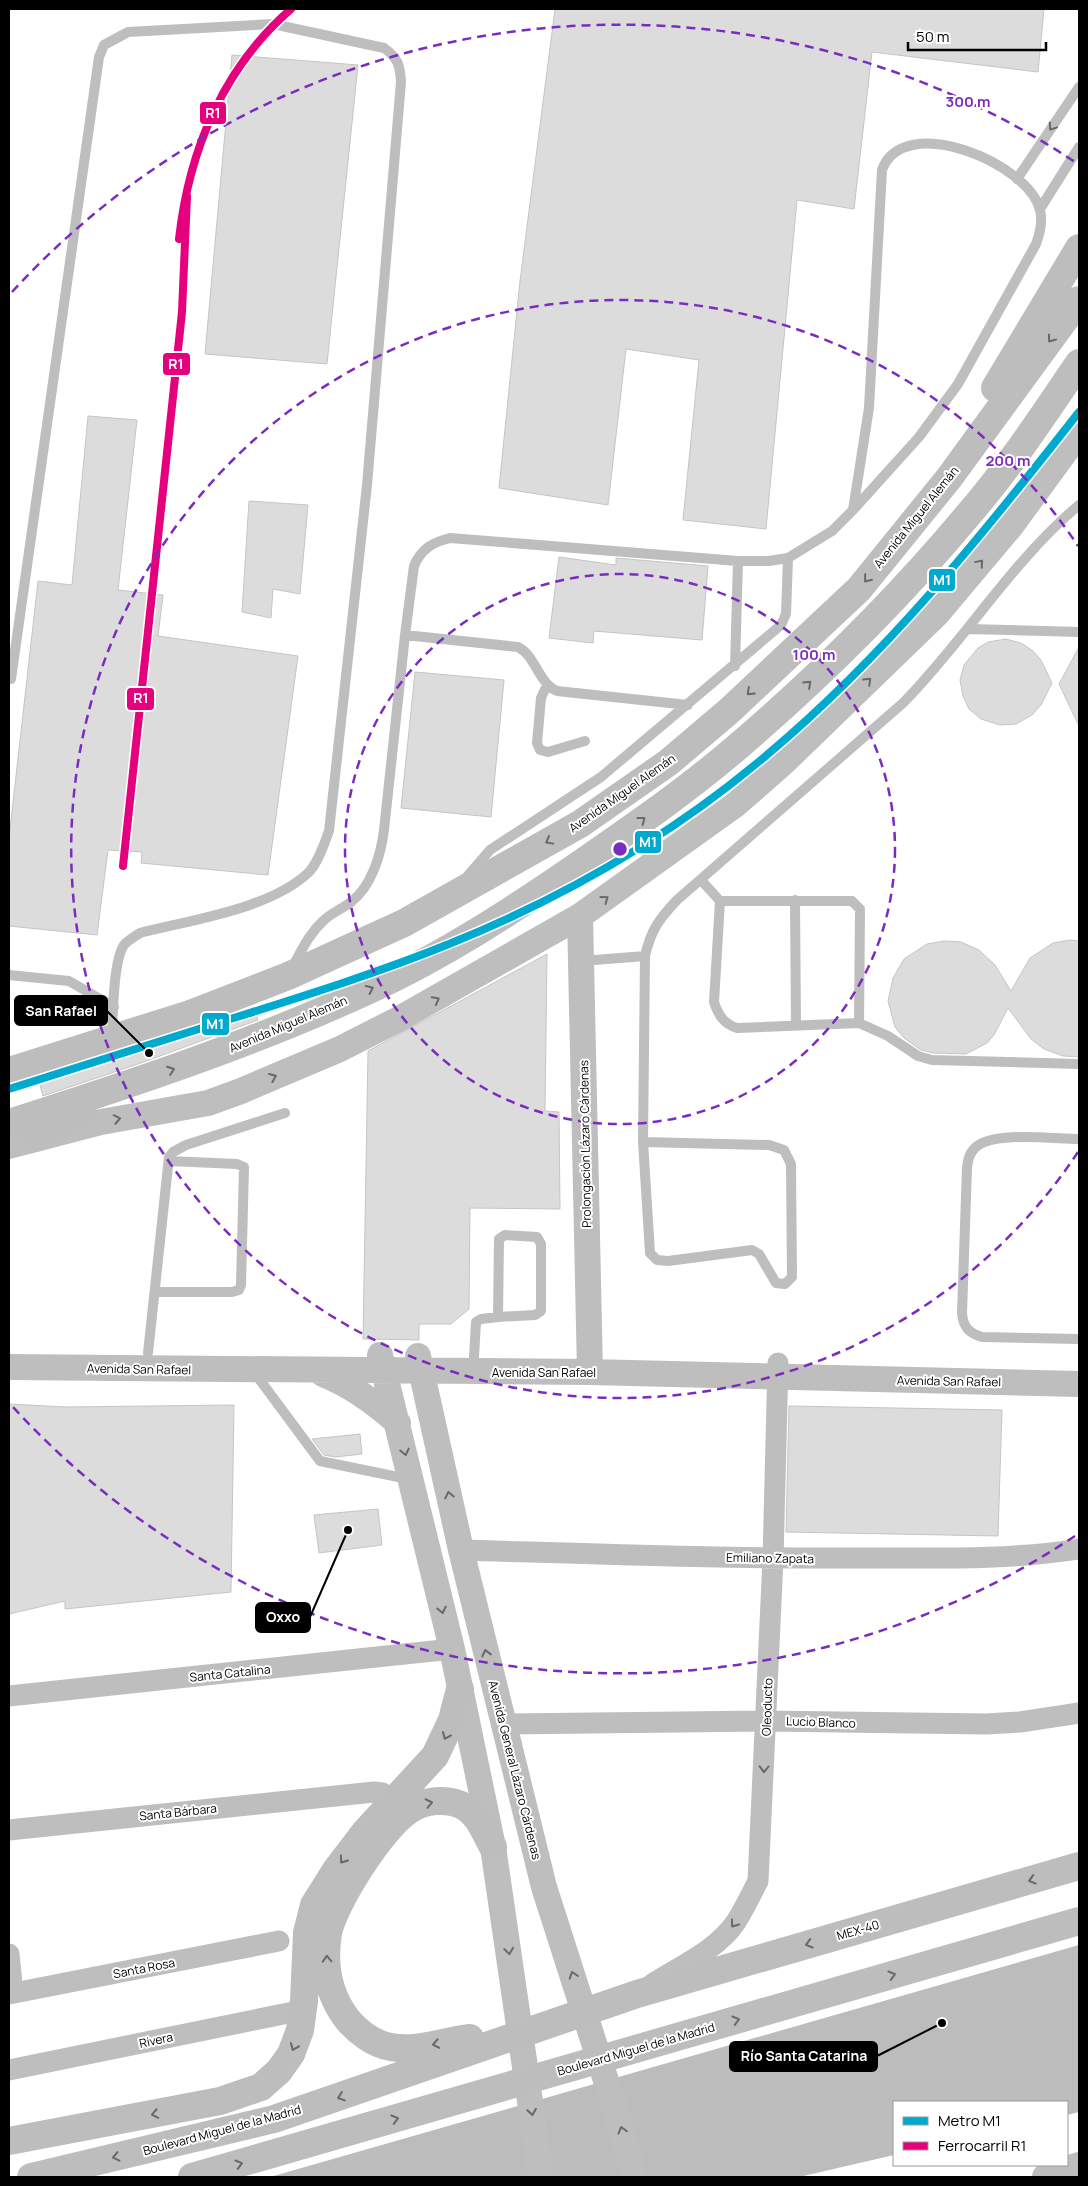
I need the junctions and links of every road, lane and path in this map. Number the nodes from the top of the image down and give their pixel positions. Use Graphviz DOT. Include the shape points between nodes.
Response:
graph roads {
  1 [pos="1079,87"];
  2 [pos="1079,147"];
  3 [pos="1017,179"];
  4 [pos="1040,209"];
  5 [pos="1079,248"];
  6 [pos="1079,300"];
  7 [pos="1079,362"];
  8 [pos="1079,433"];
  9 [pos="949,478"];
  10 [pos="1079,504"];
  11 [pos="853,510"];
  12 [pos="788,558"];
  13 [pos="738,561"];
  14 [pos="968,629"];
  15 [pos="1079,632"];
  16 [pos="405,635"];
  17 [pos="734,666"];
  18 [pos="12,679"];
  19 [pos="547,685"];
  20 [pos="688,706"];
  21 [pos="585,741"];
  22 [pos="701,880"];
  23 [pos="451,897"];
  24 [pos="795,900"];
  25 [pos="720,901"];
  26 [pos="580,916"];
  27 [pos="645,956"];
  28 [pos="581,961"];
  29 [pos="9,975"];
  30 [pos="288,976"];
  31 [pos="114,1007"];
  32 [pos="859,1023"];
  33 [pos="796,1026"];
  34 [pos="112,1039"];
  35 [pos="1079,1064"];
  36 [pos="9,1071"];
  37 [pos="144,1080"];
  38 [pos="285,1113"];
  39 [pos="9,1123"];
  40 [pos="35,1138"];
  41 [pos="1079,1139"];
  42 [pos="643,1142"];
  43 [pos="9,1146"];
  44 [pos="169,1161"];
  45 [pos="155,1292"];
  46 [pos="498,1317"];
  47 [pos="1079,1339"];
  48 [pos="9,1352"];
  49 [pos="148,1353"];
  50 [pos="382,1363"];
  51 [pos="420,1363"];
  52 [pos="476,1365"];
  53 [pos="590,1366"];
  54 [pos="9,1367"];
  55 [pos="1079,1368"];
  56 [pos="252,1370"];
  57 [pos="313,1370"];
  58 [pos="778,1370"];
  59 [pos="1079,1384"];
  60 [pos="430,1410"];
  61 [pos="398,1423"];
  62 [pos="412,1480"];
  63 [pos="1079,1549"];
  64 [pos="461,1550"];
  65 [pos="773,1559"];
  66 [pos="452,1649"];
  67 [pos="460,1690"];
  68 [pos="9,1696"];
  69 [pos="1079,1713"];
  70 [pos="766,1720"];
  71 [pos="503,1724"];
  72 [pos="347,1794"];
  73 [pos="394,1810"];
  74 [pos="9,1830"];
  75 [pos="365,1832"];
  76 [pos="492,1847"];
  77 [pos="1079,1866"];
  78 [pos="1079,1921"];
  79 [pos="279,1941"];
  80 [pos="9,1954"];
  81 [pos="11,1994"];
  82 [pos="637,1994"];
  83 [pos="303,2010"];
  84 [pos="536,2030"];
  85 [pos="9,2070"];
  86 [pos="9,2141"];
  87 [pos="1079,2166"];
  88 [pos="31,2177"];
  89 [pos="192,2177"];
  90 [pos="542,2177"];
  91 [pos="634,2177"];
  92 [pos="1046,2177"];
  1 -- 3 [label="lane, one-way"];
  2 -- 4 [label="lane"];
  3 -- 4 [label="lane" via="1034,196"];
  3 -- 11 [label="lane" via="963,149 936,144 908,146 895,150 886,159 882,170 869,408"];
  4 -- 11 [label="lane" via="1036,244 958,384 919,437"];
  5 -- 9 [label="highway" via="973,425"];
  6 -- 9 [label="highway, Avenida Miguel Alemán, one-way"];
  37 -- 7 [label="highway, Avenida Miguel Alemán, one-way" via="274,1032 445,951 549,886 733,751 809,683 898,593 969,514"];
  26 -- 8 [label="street, one-way" via="735,805 804,743 936,615 1011,526"];
  9 -- 23 [label="highway, Avenida Miguel Alemán, one-way" via="859,589 684,749 580,824"];
  10 -- 14 [label="lane" via="1039,543"];
  11 -- 12 [label="lane" via="832,530"];
  12 -- 13 [label="lane"];
  12 -- 17 [label="lane" via="784,622"];
  13 -- 16 [label="lane" via="450,538 439,540 424,550 414,566"];
  13 -- 17 [label="lane"];
  14 -- 15 [label="lane"];
  14 -- 22 [label="lane" via="889,716"];
  16 -- 19 [label="lane" via="518,647"];
  16 -- 30 [label="lane" via="384,830 377,861 357,896 324,920 308,939"];
  17 -- 20 [label="lane"];
  18 -- 31 [label="lane" via="96,76 104,45 128,32 273,24 384,48 395,56 401,82 367,486 329,830 310,871 287,889 255,904 140,933 129,940 120,953"];
  19 -- 20 [label="lane" via="562,692"];
  19 -- 21 [label="lane" via="541,698 537,744 540,750 548,752"];
  20 -- 23 [label="lane" via="593,783 490,850"];
  22 -- 25 [label="lane"];
  22 -- 27 [label="lane" via="662,915 650,933"];
  23 -- 30 [label="highway, Avenida Miguel Alemán" via="404,923"];
  24 -- 25 [label="lane"];
  24 -- 32 [label="lane" via="852,900 860,909"];
  24 -- 33 [label="lane"];
  25 -- 33 [label="lane" via="714,1002 717,1013 728,1025 737,1028"];
  26 -- 28 [label="street, Prolongación Lázaro Cárdenas"];
  40 -- 26 [label="street, one-way" via="208,1102 240,1091 399,1020"];
  27 -- 28 [label="lane"];
  27 -- 42 [label="lane"];
  28 -- 53 [label="street, Prolongación Lázaro Cárdenas"];
  29 -- 31 [label="lane" via="69,981"];
  30 -- 34 [label="highway, Avenida Miguel Alemán" via="190,1014"];
  31 -- 34 [label="lane"];
  32 -- 33 [label="lane"];
  32 -- 35 [label="lane" via="888,1036 918,1056 932,1060"];
  34 -- 36 [label="highway, Avenida Miguel Alemán"];
  37 -- 39 [label="highway, Avenida Miguel Alemán"];
  37 -- 40 [label="highway"];
  38 -- 44 [label="lane" via="186,1144 173,1152"];
  40 -- 43 [label="street"];
  41 -- 47 [label="lane" via="1000,1138 972,1151 967,1168 962,1313 964,1326 982,1336"];
  42 -- 42 [label="lane" via="769,1145 784,1150 791,1164 792,1277 785,1284 776,1283 752,1250 656,1260 650,1252"];
  44 -- 45 [label="lane"];
  44 -- 45 [label="lane" via="244,1167 241,1285 239,1290 232,1292"];
  45 -- 49 [label="lane"];
  46 -- 46 [label="lane" via="535,1315 541,1311 541,1244 537,1237 506,1235 499,1240"];
  46 -- 52 [label="lane" via="476,1322"];
  48 -- 49 [label="street, Avenida San Rafael"];
  49 -- 50 [label="street, Avenida San Rafael"];
  50 -- 51 [label="street, Avenida San Rafael"];
  50 -- 57 [label="street, Avenida San Rafael"];
  50 -- 61 [label="street"];
  51 -- 52 [label="street, Avenida San Rafael"];
  51 -- 60 [label="street, Avenida General Lázaro Cárdenas"];
  52 -- 53 [label="street, Avenida San Rafael"];
  52 -- 60 [label="street"];
  53 -- 58 [label="street, Avenida San Rafael"];
  54 -- 56 [label="street, Avenida San Rafael"];
  55 -- 58 [label="street, Avenida San Rafael"];
  56 -- 57 [label="street, Avenida San Rafael"];
  56 -- 62 [label="lane" via="320,1461"];
  57 -- 61 [label="street" via="348,1384"];
  58 -- 59 [label="street, Avenida San Rafael"];
  58 -- 65 [label="street, Oleoducto"];
  64 -- 60 [label="street, Avenida General Lázaro Cárdenas, one-way"];
  61 -- 62 [label="street, one-way"];
  62 -- 66 [label="street, one-way"];
  63 -- 65 [label="street, Emiliano Zapata" via="1028,1556 973,1558"];
  64 -- 65 [label="street, Emiliano Zapata"];
  71 -- 64 [label="street, Avenida General Lázaro Cárdenas, one-way"];
  65 -- 70 [label="street, Oleoducto"];
  66 -- 67 [label="street"];
  66 -- 68 [label="street, Santa Catalina"];
  67 -- 73 [label="highway, one-way" via="452,1720 435,1756"];
  67 -- 76 [label="street"];
  69 -- 70 [label="street, Lucio Blanco" via="1020,1722 976,1724"];
  70 -- 71 [label="street, Lucio Blanco"];
  70 -- 82 [label="street, Oleoducto, one-way" via="758,1882 726,1933"];
  91 -- 71 [label="street, Avenida General Lázaro Cárdenas, one-way" via="544,1887"];
  72 -- 73 [label="street, Santa Bárbara" via="382,1793"];
  72 -- 74 [label="street, Santa Bárbara"];
  72 -- 75 [label="street" via="361,1808"];
  73 -- 75 [label="highway"];
  73 -- 76 [label="highway, one-way" via="439,1801 458,1803 472,1812"];
  84 -- 73 [label="highway, one-way" via="418,2047 392,2047 363,2034 341,2010 333,1996 328,1971 327,1948 332,1919 346,1889"];
  75 -- 83 [label="highway, one-way" via="314,1905 306,1940"];
  76 -- 90 [label="street, one-way"];
  77 -- 82 [label="highway, MEX-40, one-way"];
  89 -- 78 [label="highway, Boulevard Miguel de la Madrid, one-way"];
  79 -- 81 [label="street, Santa Rosa"];
  80 -- 81 [label="street"];
  82 -- 84 [label="highway, Boulevard Miguel de la Madrid"];
  83 -- 85 [label="street, Rivera"];
  83 -- 86 [label="highway, one-way" via="291,2054 279,2071 261,2087 193,2108"];
  84 -- 88 [label="highway, Boulevard Miguel de la Madrid, one-way" via="274,2119"];
  87 -- 92 [label="highway"];
}
